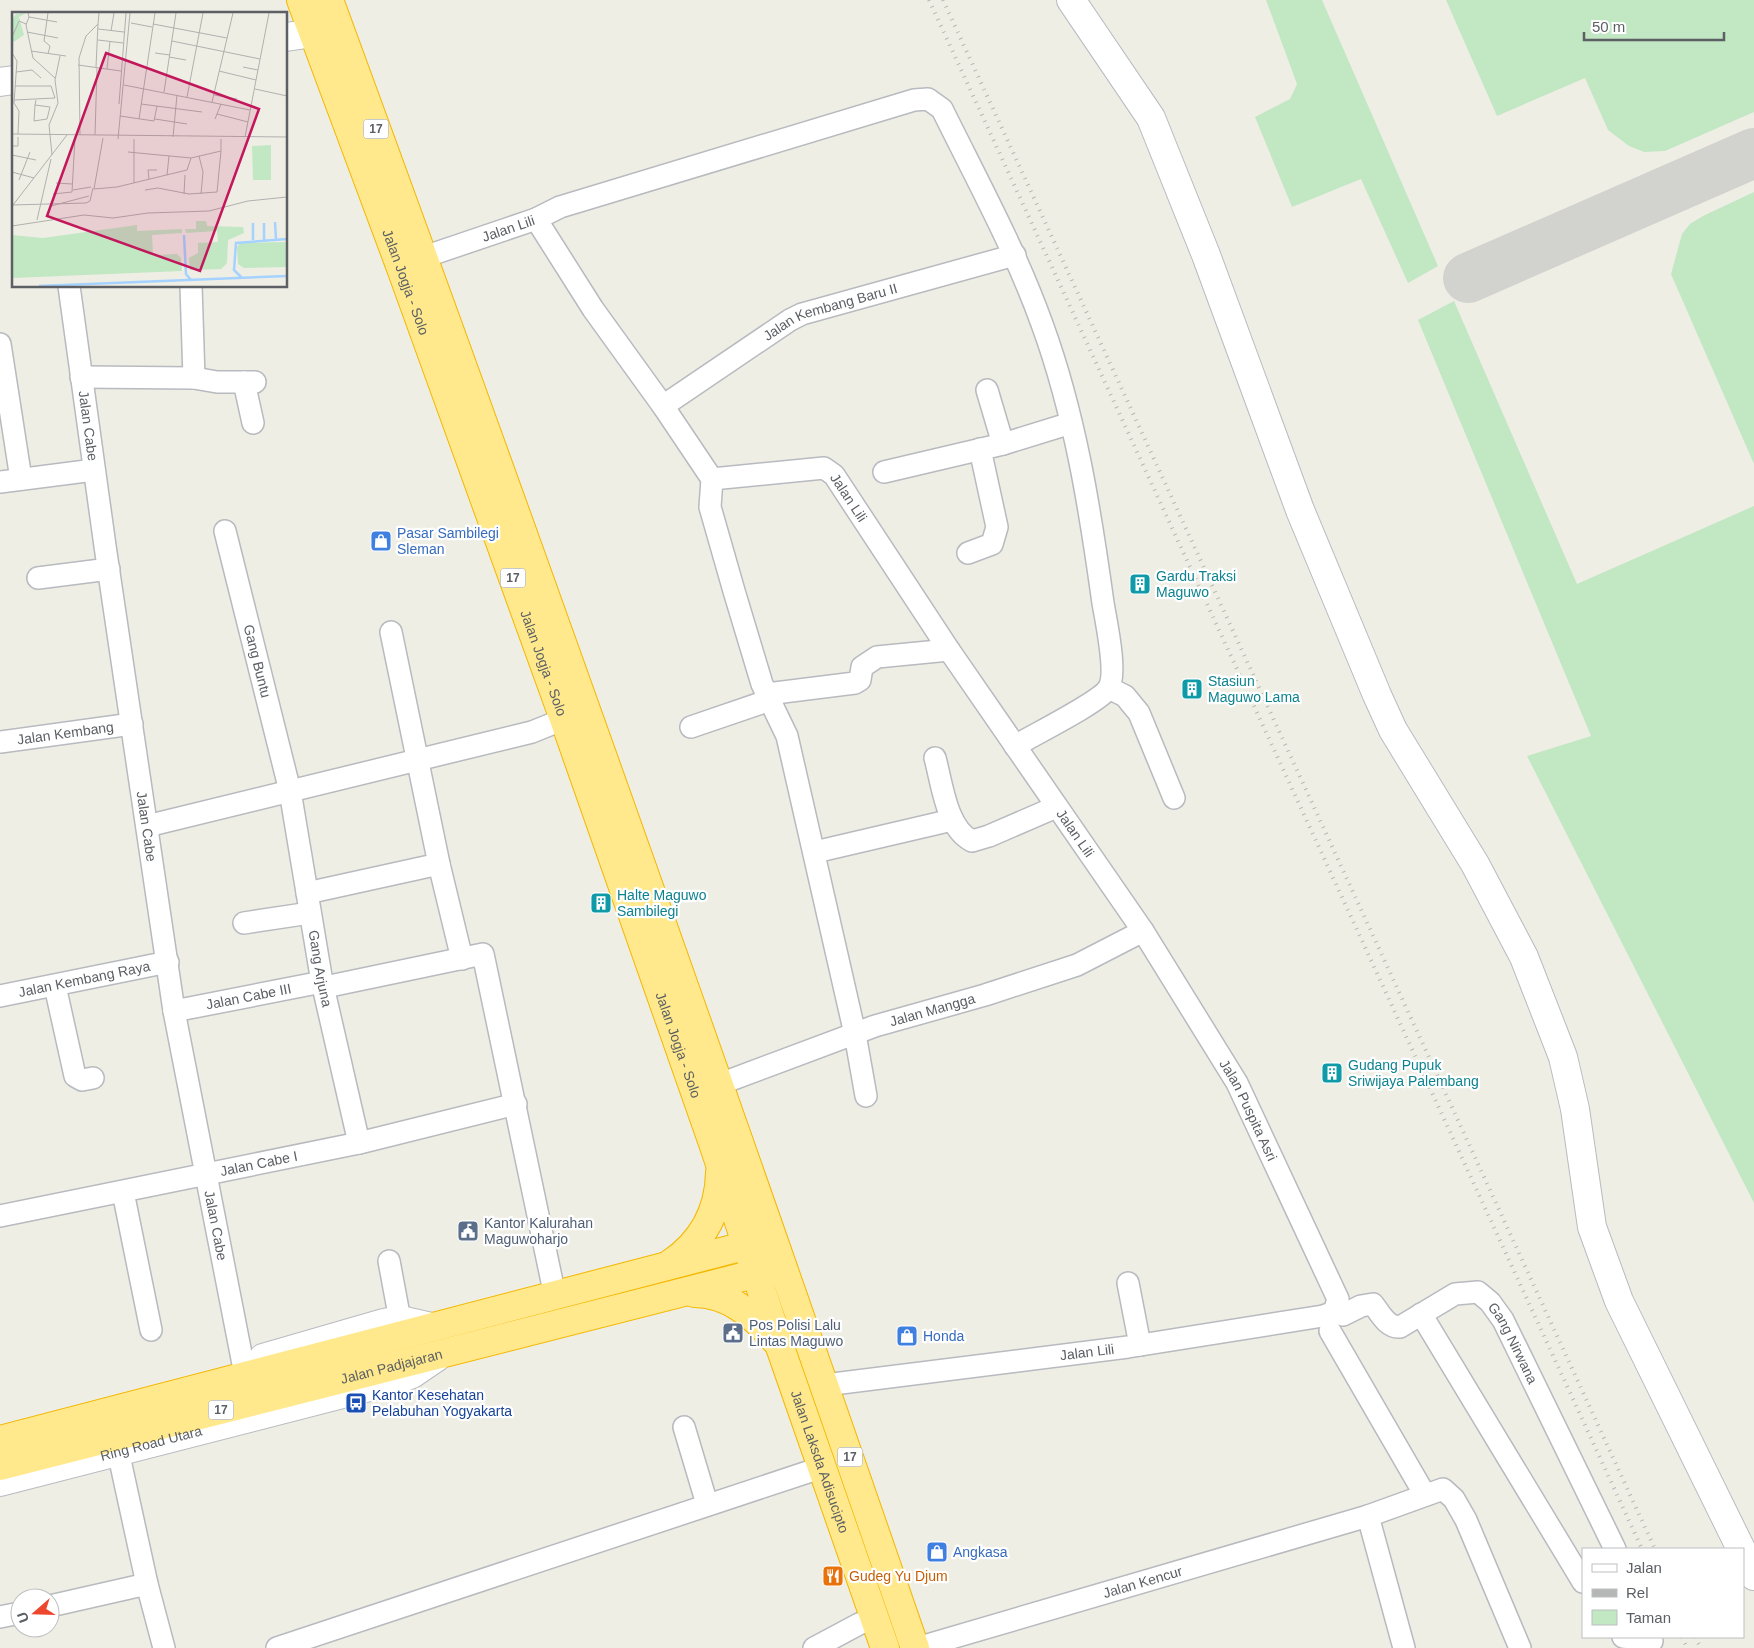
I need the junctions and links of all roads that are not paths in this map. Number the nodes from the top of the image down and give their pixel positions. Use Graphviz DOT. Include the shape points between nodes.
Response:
graph roads {
  1 [pos="301,0"];
  2 [pos="328,0"];
  3 [pos="1071,0"];
  4 [pos="313,33"];
  5 [pos="288,37"];
  6 [pos="536,218"];
  7 [pos="1015,255"];
  8 [pos="424,257"];
  9 [pos="69,288"];
  10 [pos="191,288"];
  11 [pos="0,344"];
  12 [pos="81,377"];
  13 [pos="194,378"];
  14 [pos="987,390"];
  15 [pos="663,406"];
  16 [pos="253,423"];
  17 [pos="1071,423"];
  18 [pos="1003,444"];
  19 [pos="980,449"];
  20 [pos="94,470"];
  21 [pos="884,472"];
  22 [pos="21,479"];
  23 [pos="712,479"];
  24 [pos="0,482"];
  25 [pos="225,530"];
  26 [pos="968,552"];
  27 [pos="109,569"];
  28 [pos="38,578"];
  29 [pos="390,632"];
  30 [pos="949,650"];
  31 [pos="1109,688"];
  32 [pos="768,697"];
  33 [pos="564,719"];
  34 [pos="132,724"];
  35 [pos="691,727"];
  36 [pos="0,742"];
  37 [pos="1015,746"];
  38 [pos="935,758"];
  39 [pos="416,759"];
  40 [pos="290,791"];
  41 [pos="1174,798"];
  42 [pos="1056,807"];
  43 [pos="952,820"];
  44 [pos="147,826"];
  45 [pos="816,852"];
  46 [pos="439,864"];
  47 [pos="308,903"];
  48 [pos="244,923"];
  49 [pos="1143,930"];
  50 [pos="462,958"];
  51 [pos="168,962"];
  52 [pos="323,985"];
  53 [pos="55,986"];
  54 [pos="0,996"];
  55 [pos="174,1011"];
  56 [pos="856,1034"];
  57 [pos="92,1078"];
  58 [pos="720,1084"];
  59 [pos="866,1096"];
  60 [pos="516,1104"];
  61 [pos="360,1143"];
  62 [pos="719,1159"];
  63 [pos="206,1175"];
  64 [pos="123,1192"];
  65 [pos="0,1216"];
  66 [pos="773,1238"];
  67 [pos="747,1246"];
  68 [pos="389,1261"];
  69 [pos="783,1267"];
  70 [pos="664,1268"];
  71 [pos="756,1274"];
  72 [pos="1128,1283"];
  73 [pos="682,1293"];
  74 [pos="555,1296"];
  75 [pos="1334,1314"];
  76 [pos="1422,1314"];
  77 [pos="474,1317"];
  78 [pos="400,1320"];
  79 [pos="431,1327"];
  80 [pos="151,1330"];
  81 [pos="481,1344"];
  82 [pos="1140,1345"];
  83 [pos="780,1347"];
  84 [pos="442,1354"];
  85 [pos="243,1364"];
  86 [pos="825,1385"];
  87 [pos="0,1426"];
  88 [pos="684,1427"];
  89 [pos="0,1440"];
  90 [pos="118,1451"];
  91 [pos="0,1466"];
  92 [pos="823,1467"];
  93 [pos="0,1482"];
  94 [pos="1425,1495"];
  95 [pos="706,1504"];
  96 [pos="1368,1516"];
  97 [pos="1615,1548"];
  98 [pos="1741,1548"];
  99 [pos="1744,1555"];
  100 [pos="1754,1576"];
  101 [pos="1582,1580"];
  102 [pos="147,1584"];
  103 [pos="60,1604"];
  104 [pos="875,1618"];
  105 [pos="1629,1638"];
  106 [pos="1652,1642"];
  107 [pos="164,1648"];
  108 [pos="277,1648"];
  109 [pos="814,1648"];
  110 [pos="885,1648"];
  111 [pos="916,1648"];
  112 [pos="1404,1648"];
  113 [pos="1520,1648"];
  1 -- 4 [label="highway, Jalan Jogja - Solo / 17"];
  2 -- 8 [label="highway, Jalan Jogja - Solo / 17"];
  3 -- 98 [label="street" via="1151,118 1206,255 1300,510 1377,695 1393,730 1475,864 1524,957 1563,1057 1576,1109 1592,1227 1604,1263 1619,1301"];
  4 -- 5 [label="street"];
  4 -- 33 [label="highway, Jalan Jogja - Solo / 17"];
  6 -- 7 [label="street" via="560,207 914,100 928,99 942,109"];
  6 -- 8 [label="street, Jalan Lili"];
  6 -- 15 [label="street, Jalan Lili" via="593,309"];
  7 -- 15 [label="street, Jalan Kembang Baru II" via="802,314"];
  7 -- 17 [label="street" via="1059,374"];
  8 -- 58 [label="highway, Jalan Jogja - Solo / 17"];
  9 -- 12 [label="street, Jalan Cabe"];
  10 -- 13 [label="street"];
  11 -- 22 [label="street"];
  12 -- 13 [label="street"];
  12 -- 20 [label="street, Jalan Cabe"];
  13 -- 16 [label="street" via="250,382"];
  14 -- 18 [label="street"];
  15 -- 23 [label="street, Jalan Lili"];
  17 -- 18 [label="street"];
  17 -- 31 [label="street" via="1091,518 1111,658"];
  18 -- 19 [label="street"];
  19 -- 21 [label="street"];
  19 -- 26 [label="street" via="997,527 992,544"];
  20 -- 22 [label="street"];
  20 -- 27 [label="street, Jalan Cabe"];
  22 -- 24 [label="street"];
  23 -- 30 [label="street, Jalan Lili" via="824,468 834,475"];
  23 -- 32 [label="street" via="710,507"];
  25 -- 40 [label="street, Gang Buntu"];
  27 -- 28 [label="street"];
  27 -- 34 [label="street, Jalan Cabe"];
  29 -- 39 [label="street"];
  30 -- 32 [label="street" via="877,657 862,667 860,680 855,683"];
  30 -- 37 [label="street, Jalan Lili"];
  31 -- 37 [label="street"];
  31 -- 41 [label="street" via="1125,696 1139,713"];
  32 -- 35 [label="street"];
  32 -- 45 [label="street" via="787,736"];
  33 -- 39 [label="street" via="532,732"];
  33 -- 62 [label="highway, Jalan Jogja - Solo / 17"];
  34 -- 36 [label="street, Jalan Kembang"];
  34 -- 44 [label="street, Jalan Cabe"];
  37 -- 42 [label="street, Jalan Lili"];
  38 -- 43 [label="street"];
  39 -- 40 [label="street"];
  39 -- 46 [label="street"];
  40 -- 44 [label="street"];
  40 -- 47 [label="street, Gang Arjuna"];
  42 -- 43 [label="street" via="972,841 965,838"];
  42 -- 49 [label="street, Jalan Lili"];
  43 -- 45 [label="street"];
  44 -- 51 [label="street, Jalan Cabe"];
  45 -- 56 [label="street"];
  46 -- 47 [label="street"];
  46 -- 50 [label="street"];
  47 -- 48 [label="street"];
  47 -- 52 [label="street, Gang Arjuna"];
  49 -- 56 [label="street, Jalan Mangga" via="1077,965"];
  49 -- 75 [label="street, Jalan Puspita Asri" via="1237,1083"];
  50 -- 52 [label="street, Jalan Cabe III"];
  50 -- 60 [label="street, Jalan Cabe III" via="483,954"];
  51 -- 53 [label="street, Jalan Kembang Raya"];
  51 -- 55 [label="street, Jalan Cabe"];
  52 -- 55 [label="street, Jalan Cabe III"];
  52 -- 61 [label="street, Gang Arjuna"];
  53 -- 54 [label="street, Jalan Kembang Raya"];
  53 -- 57 [label="street" via="75,1076 82,1080"];
  55 -- 63 [label="street, Jalan Cabe"];
  56 -- 58 [label="street, Jalan Mangga"];
  56 -- 59 [label="street"];
  58 -- 66 [label="highway, Jalan Jogja - Solo / 17"];
  60 -- 61 [label="street, Jalan Cabe I"];
  60 -- 74 [label="street"];
  61 -- 63 [label="street, Jalan Cabe I"];
  62 -- 67 [label="highway, Jalan Jogja - Solo / 17"];
  62 -- 70 [label="highway" via="718,1194 706,1228 693,1245"];
  63 -- 64 [label="street, Jalan Cabe I"];
  63 -- 85 [label="street, Jalan Cabe"];
  64 -- 65 [label="street, Jalan Cabe I"];
  64 -- 80 [label="street"];
  66 -- 67 [label="highway, Jalan Padjajaran"];
  66 -- 69 [label="highway, Jalan Jogja - Solo / 17"];
  67 -- 70 [label="highway, Jalan Padjajaran / 17"];
  67 -- 71 [label="highway, Jalan Jogja - Solo / 17"];
  68 -- 78 [label="street"];
  69 -- 71 [label="highway, Jalan Padjajaran / 17"];
  69 -- 86 [label="highway, Jalan Laksda Adisucipto / 17"];
  70 -- 74 [label="highway, Jalan Padjajaran / 17"];
  71 -- 73 [label="highway, Jalan Padjajaran / 17"];
  71 -- 83 [label="highway, Jalan Laksda Adisucipto / 17"];
  72 -- 82 [label="street"];
  73 -- 81 [label="highway, Jalan Padjajaran / 17"];
  73 -- 83 [label="highway" via="702,1293 736,1304 752,1315"];
  74 -- 77 [label="highway, Jalan Padjajaran / 17"];
  75 -- 76 [label="street, Gang Nirwana" via="1343,1315 1373,1304 1390,1326 1395,1327"];
  75 -- 82 [label="street, Jalan Lili"];
  75 -- 94 [label="street, Jalan Puspita Asri"];
  76 -- 97 [label="street, Gang Nirwana" via="1455,1294 1478,1292 1490,1302 1503,1320"];
  76 -- 101 [label="street"];
  77 -- 79 [label="highway, Jalan Padjajaran / 17"];
  77 -- 81 [label="highway"];
  78 -- 79 [label="street"];
  78 -- 85 [label="street"];
  79 -- 89 [label="highway, Jalan Padjajaran / 17"];
  81 -- 84 [label="highway, Jalan Padjajaran / 17"];
  82 -- 86 [label="street, Jalan Lili"];
  83 -- 92 [label="highway, Jalan Laksda Adisucipto / 17"];
  84 -- 90 [label="street, Ring Road Utara" via="398,1380"];
  84 -- 91 [label="highway, Jalan Padjajaran / 17"];
  85 -- 87 [label="street"];
  86 -- 111 [label="highway, Jalan Laksda Adisucipto / 17"];
  88 -- 95 [label="street"];
  90 -- 93 [label="street, Ring Road Utara"];
  90 -- 102 [label="street"];
  92 -- 95 [label="street"];
  92 -- 104 [label="highway, Jalan Laksda Adisucipto / 17"];
  94 -- 96 [label="street, Jalan Kencur"];
  94 -- 113 [label="street, Jalan Kencur" via="1443,1489 1454,1499"];
  95 -- 108 [label="street"];
  96 -- 111 [label="street, Jalan Kencur"];
  96 -- 112 [label="street"];
  99 -- 100 [label="street"];
  102 -- 103 [label="street"];
  102 -- 107 [label="street"];
  104 -- 109 [label="street"];
  104 -- 110 [label="highway, Jalan Laksda Adisucipto / 17"];
  105 -- 106 [label="street"];
}
